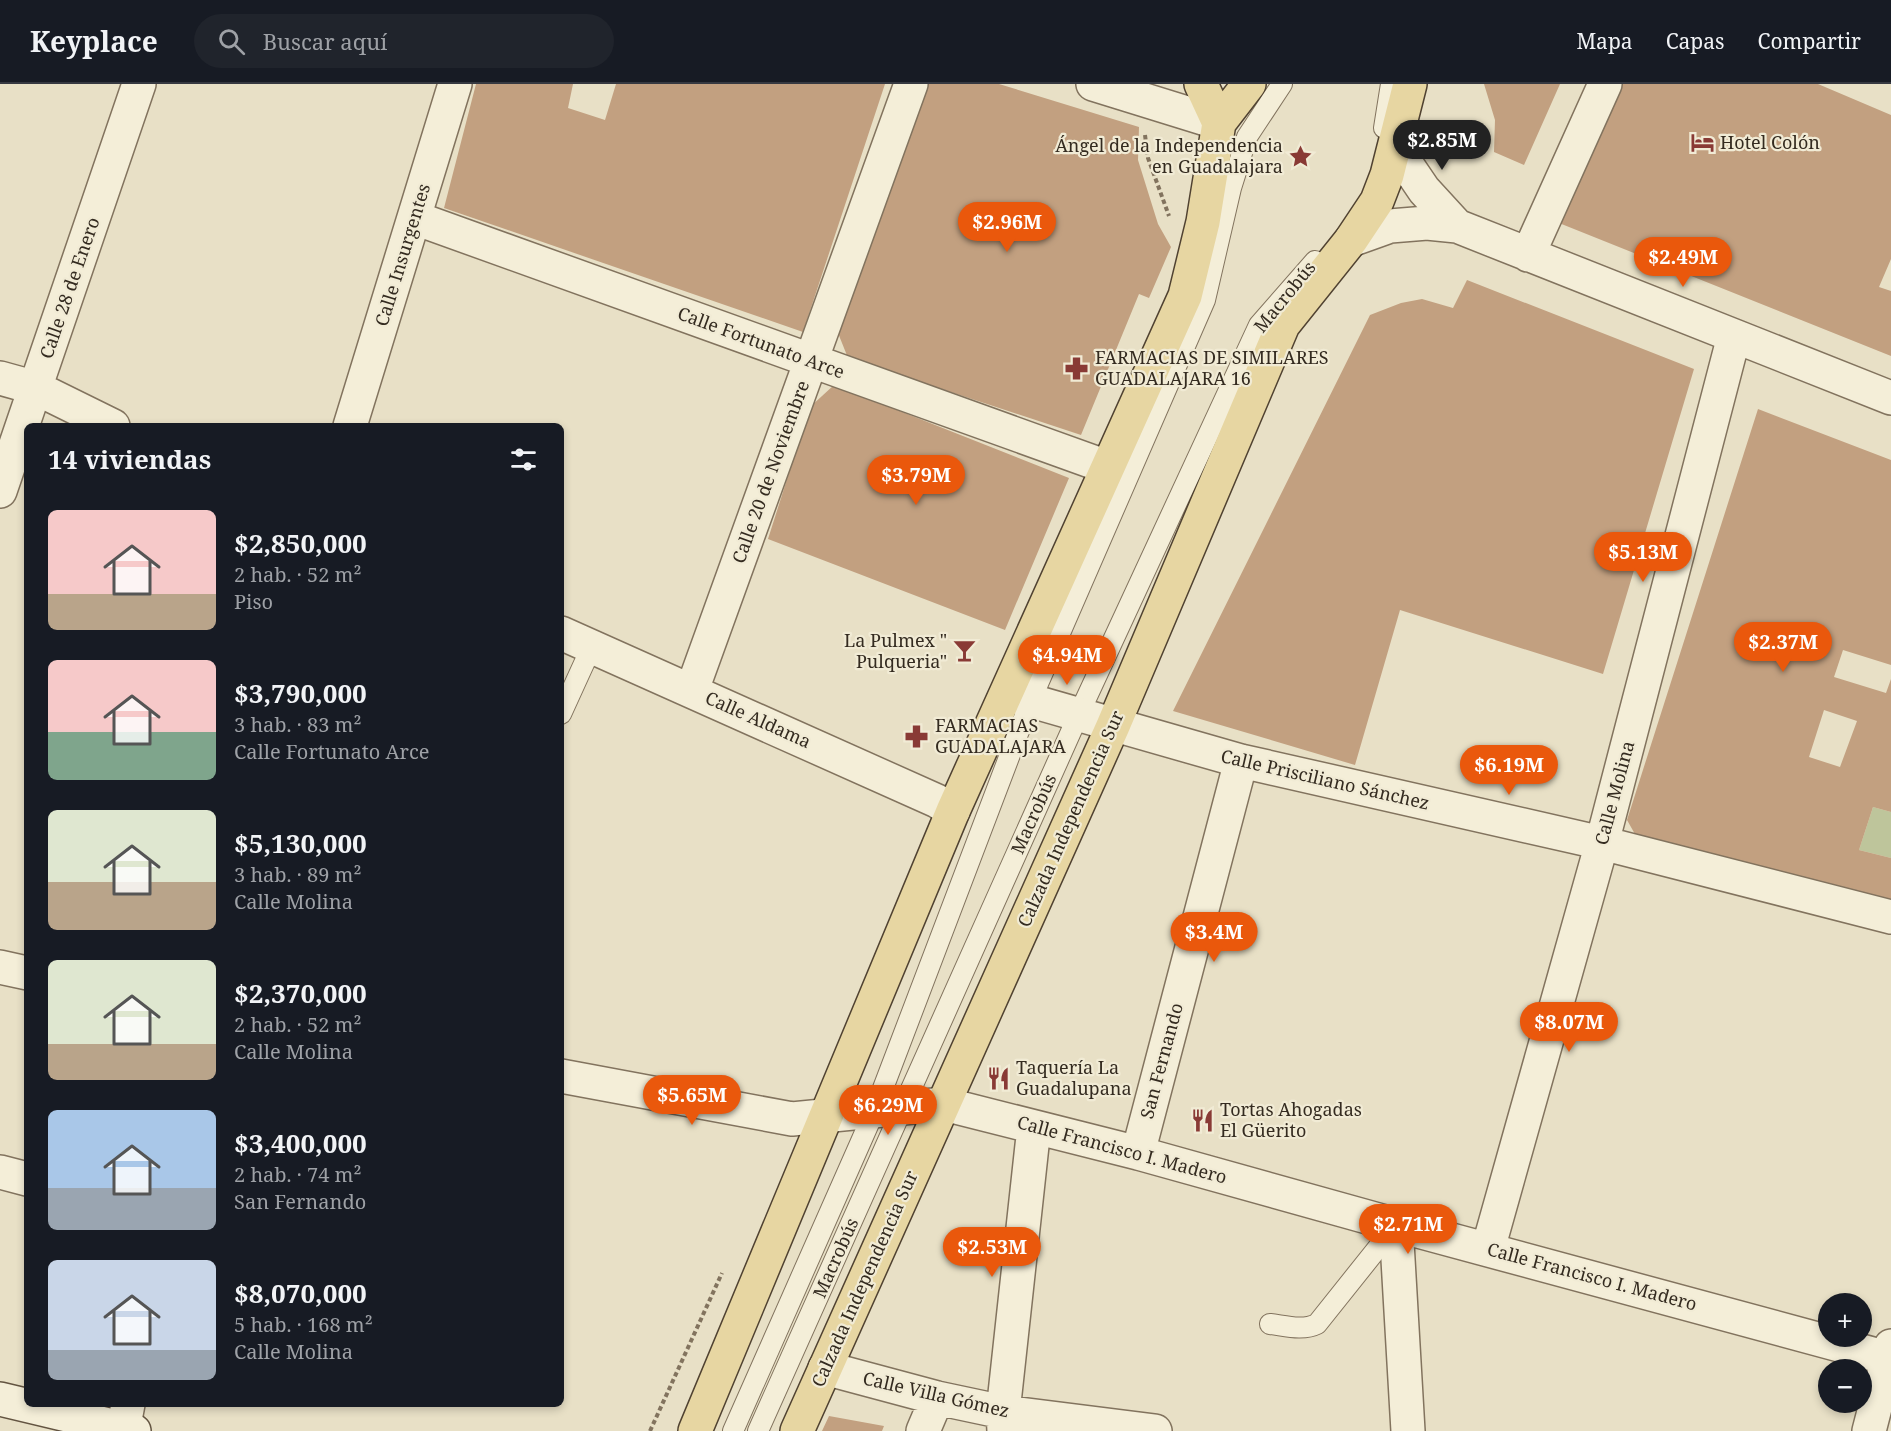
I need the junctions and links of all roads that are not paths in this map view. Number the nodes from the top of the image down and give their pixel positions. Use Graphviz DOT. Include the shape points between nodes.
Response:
graph roads {
  1 [pos="139,84"];
  2 [pos="455,84"];
  3 [pos="911,84"];
  4 [pos="1093,84"];
  5 [pos="1202,84"];
  6 [pos="1249,84"];
  7 [pos="1282,84"];
  8 [pos="1391,84"];
  9 [pos="1410,84"];
  10 [pos="1605,84"];
  11 [pos="1219,123"];
  12 [pos="1400,126"];
  13 [pos="415,218"];
  14 [pos="1457,226"];
  15 [pos="1351,240"];
  16 [pos="1528,255"];
  17 [pos="1734,336"];
  18 [pos="811,361"];
  19 [pos="0,378"];
  20 [pos="36,388"];
  21 [pos="1891,398"];
  22 [pos="107,423"];
  23 [pos="351,423"];
  24 [pos="1107,466"];
  25 [pos="0,491"];
  26 [pos="564,634"];
  27 [pos="592,646"];
  28 [pos="692,690"];
  29 [pos="1018,698"];
  30 [pos="564,707"];
  31 [pos="1078,716"];
  32 [pos="1113,726"];
  33 [pos="1241,761"];
  34 [pos="953,811"];
  35 [pos="1602,843"];
  36 [pos="1891,917"];
  37 [pos="0,968"];
  38 [pos="24,972"];
  39 [pos="564,1077"];
  40 [pos="944,1104"];
  41 [pos="889,1110"];
  42 [pos="826,1117"];
  43 [pos="1034,1127"];
  44 [pos="1138,1152"];
  45 [pos="0,1173"];
  46 [pos="24,1178"];
  47 [pos="1396,1225"];
  48 [pos="1488,1249"];
  49 [pos="1270,1324"];
  50 [pos="1890,1354"];
  51 [pos="825,1368"];
  52 [pos="937,1398"];
  53 [pos="0,1399"];
  54 [pos="24,1404"];
  55 [pos="41,1407"];
  56 [pos="1003,1422"];
  57 [pos="127,1424"];
  58 [pos="695,1431"];
  59 [pos="733,1431"];
  60 [pos="758,1431"];
  61 [pos="797,1431"];
  62 [pos="923,1431"];
  63 [pos="1155,1431"];
  64 [pos="1408,1431"];
  65 [pos="1869,1431"];
  1 -- 20 [label="street, Calle 28 de Enero"];
  2 -- 13 [label="street, Calle Insurgentes"];
  3 -- 18 [label="street, Calle 20 de Noviembre"];
  4 -- 11 [label="street"];
  5 -- 11 [label="main road"];
  6 -- 11 [label="main road"];
  7 -- 29 [label="lane, Macrobús" via="1247,137 1205,300"];
  8 -- 31 [label="lane, Macrobús" via="1379,148 1365,193 1346,223 1258,325"];
  9 -- 12 [label="main road, Calzada Independencia Sur"];
  10 -- 16 [label="street"];
  11 -- 24 [label="main road" via="1203,222 1185,296"];
  12 -- 14 [label="street" via="1405,162"];
  12 -- 15 [label="main road, Calzada Independencia Sur" via="1377,201"];
  13 -- 18 [label="street, Calle Fortunato Arce"];
  13 -- 23 [label="street, Calle Insurgentes"];
  14 -- 15 [label="street" via="1390,226"];
  14 -- 16 [label="street"];
  15 -- 32 [label="main road, Calzada Independencia Sur" via="1283,325"];
  16 -- 17 [label="street"];
  17 -- 21 [label="street"];
  17 -- 35 [label="street, Calle Molina"];
  18 -- 24 [label="street, Calle Fortunato Arce"];
  18 -- 28 [label="street, Calle 20 de Noviembre"];
  19 -- 20 [label="street"];
  20 -- 22 [label="street"];
  20 -- 25 [label="street, Calle 28 de Enero"];
  24 -- 29 [label="main road"];
  26 -- 27 [label="street, Calle Aldama"];
  27 -- 28 [label="street, Calle Aldama"];
  27 -- 30 [label="lane"];
  28 -- 34 [label="street, Calle Aldama"];
  29 -- 31 [label="street, Calle Prisciliano Sánchez"];
  29 -- 34 [label="main road"];
  29 -- 41 [label="lane, Macrobús"];
  31 -- 32 [label="street, Calle Prisciliano Sánchez"];
  31 -- 41 [label="lane, Macrobús"];
  32 -- 33 [label="street, Calle Prisciliano Sánchez"];
  32 -- 40 [label="main road, Calzada Independencia Sur"];
  33 -- 35 [label="street, Calle Prisciliano Sánchez"];
  33 -- 44 [label="street, San Fernando"];
  34 -- 42 [label="main road"];
  35 -- 36 [label="street, Calle Prisciliano Sánchez"];
  35 -- 48 [label="street, Calle Molina"];
  37 -- 38 [label="street"];
  39 -- 42 [label="street, Calle Francisco I. Madero" via="792,1119"];
  40 -- 41 [label="street, Calle Francisco I. Madero"];
  40 -- 43 [label="street, Calle Francisco I. Madero"];
  40 -- 51 [label="main road, Calzada Independencia Sur"];
  41 -- 42 [label="street, Calle Francisco I. Madero"];
  41 -- 59 [label="lane, Macrobús"];
  41 -- 60 [label="lane, Macrobús"];
  42 -- 58 [label="main road"];
  43 -- 44 [label="street, Calle Francisco I. Madero"];
  43 -- 56 [label="street"];
  44 -- 47 [label="street, Calle Francisco I. Madero"];
  45 -- 46 [label="street"];
  47 -- 48 [label="street, Calle Francisco I. Madero"];
  47 -- 49 [label="lane" via="1317,1324 1302,1328"];
  47 -- 64 [label="street"];
  48 -- 50 [label="street, Calle Francisco I. Madero"];
  50 -- 65 [label="street"];
  51 -- 52 [label="street, Calle Villa Gómez"];
  51 -- 61 [label="main road, Calzada Independencia Sur"];
  52 -- 56 [label="street, Calle Villa Gómez"];
  52 -- 62 [label="street"];
  53 -- 54 [label="street"];
  55 -- 57 [label="street"];
  56 -- 63 [label="street, Calle Villa Gómez"];
}
